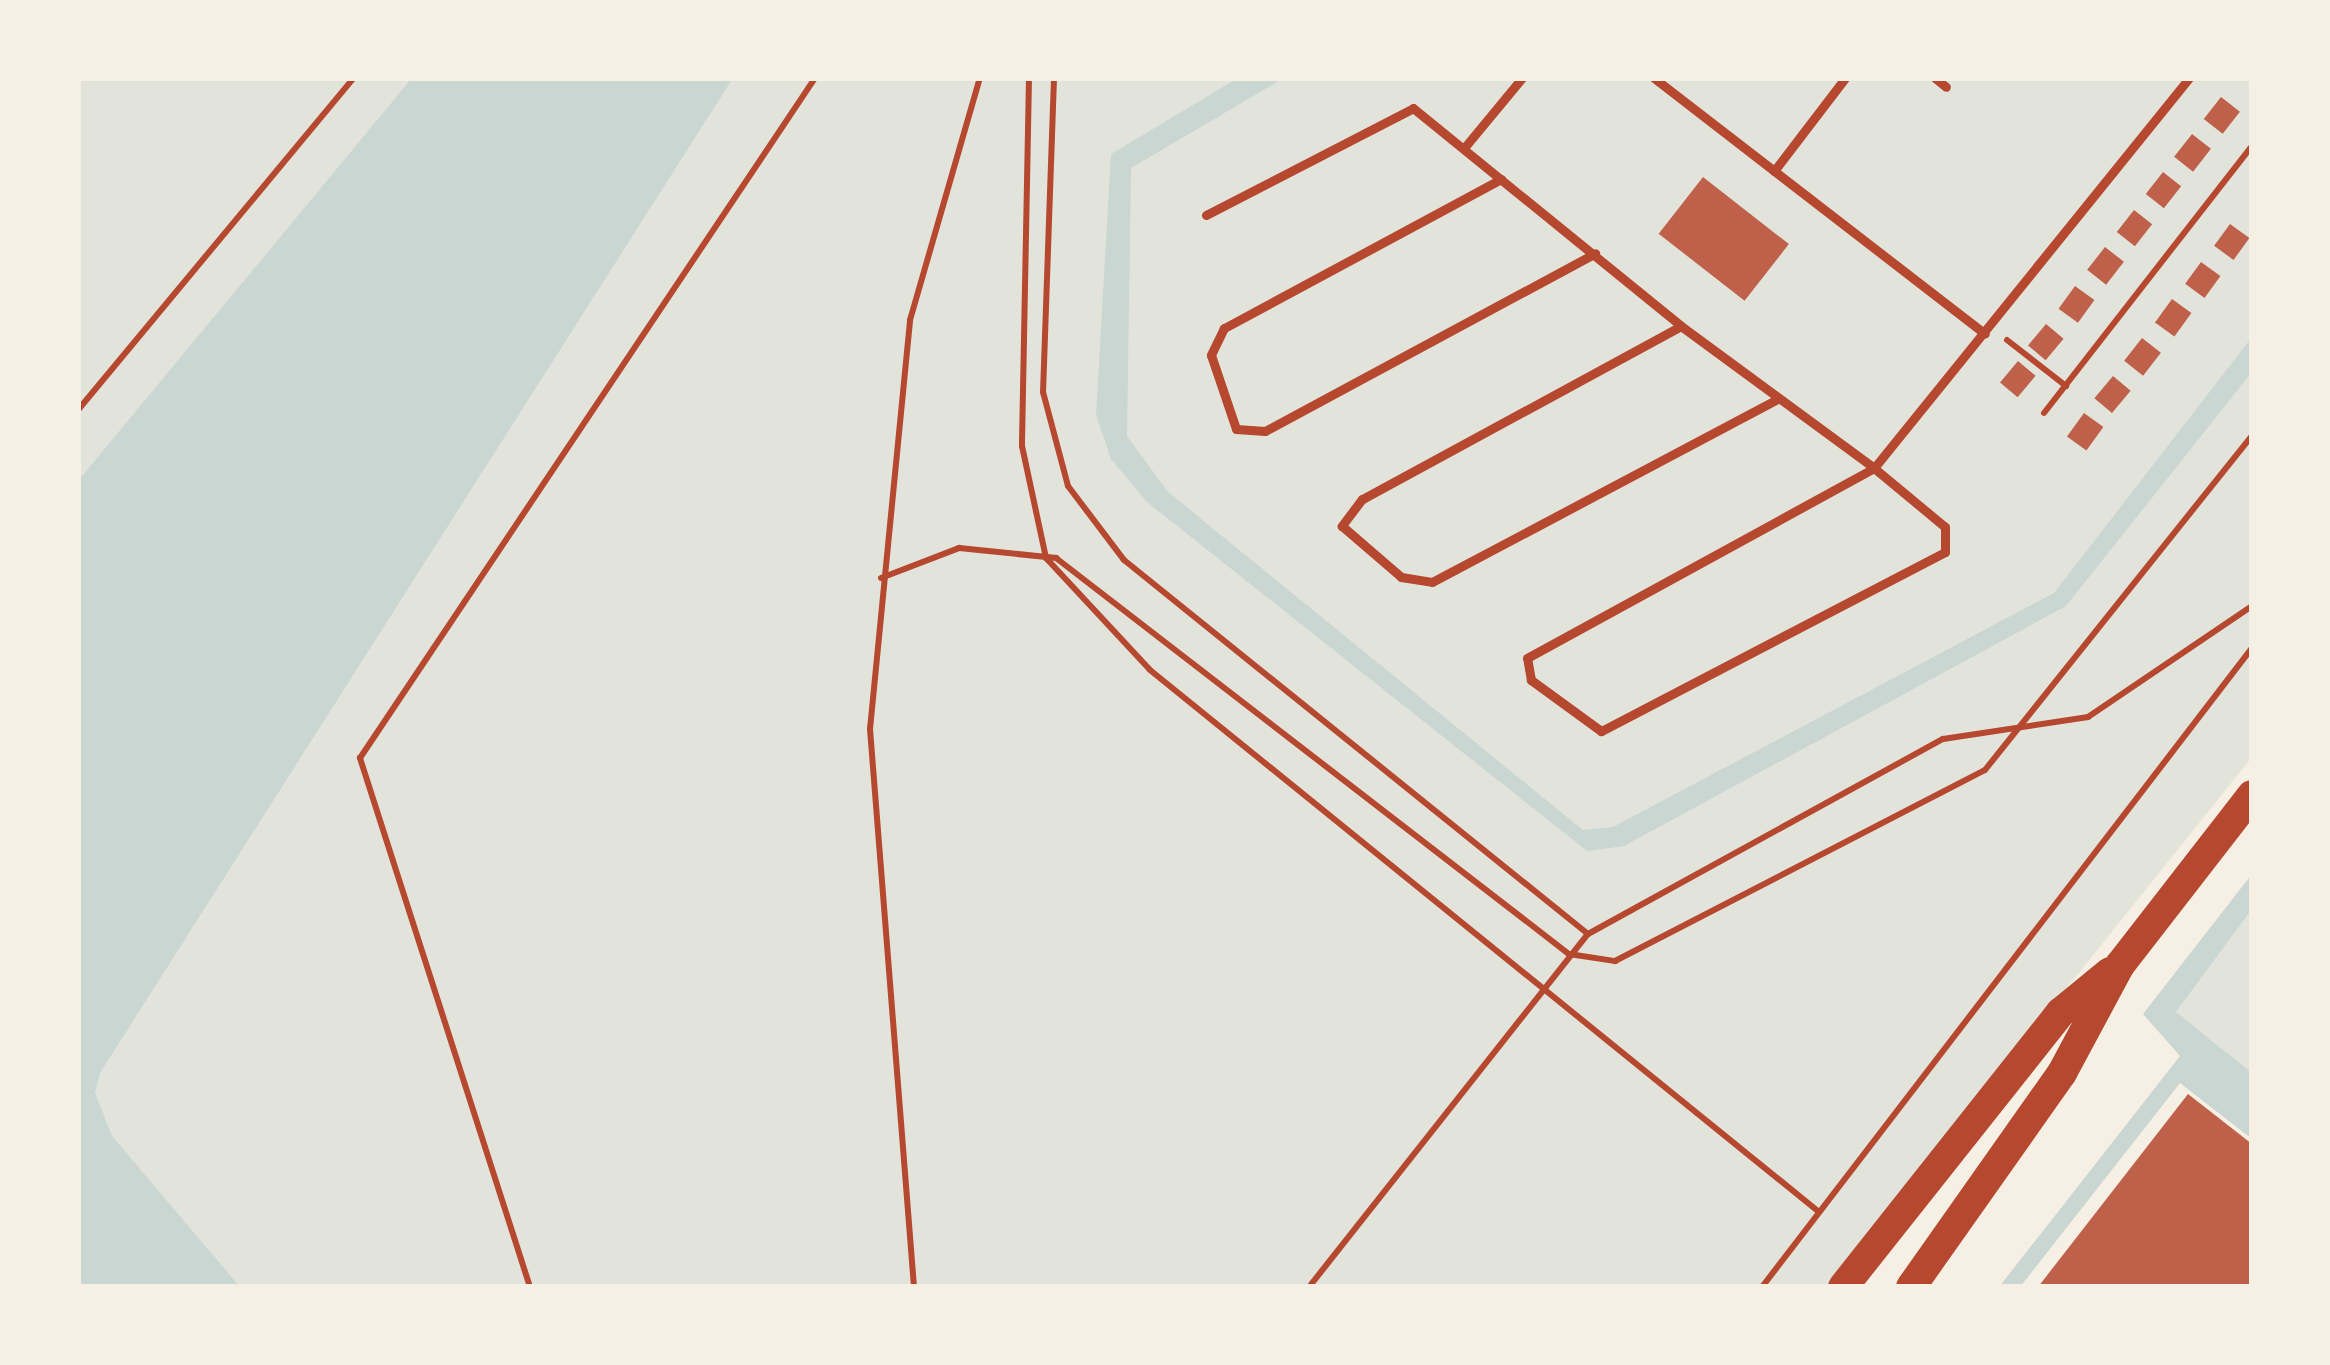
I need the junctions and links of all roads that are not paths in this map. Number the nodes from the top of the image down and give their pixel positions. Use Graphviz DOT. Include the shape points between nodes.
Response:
graph roads {
  1 [pos="1522,78"];
  2 [pos="1845,78"];
  3 [pos="1936,78"];
  4 [pos="2188,78"];
  5 [pos="1659,80"];
  6 [pos="1946,87"];
  7 [pos="1463,148"];
  8 [pos="1774,170"];
  9 [pos="1502,179"];
  10 [pos="1206,215"];
  11 [pos="1595,254"];
  12 [pos="1681,326"];
  13 [pos="1985,334"];
  14 [pos="1777,399"];
  15 [pos="1874,468"];
  16 [pos="2252,795"];
  17 [pos="2120,965"];
  18 [pos="1843,1287"];
  19 [pos="1911,1287"];
  1 -- 7 [label="lane"];
  2 -- 8 [label="lane"];
  3 -- 6 [label="lane"];
  4 -- 13 [label="lane"];
  5 -- 8 [label="lane"];
  7 -- 9 [label="lane"];
  7 -- 10 [label="lane" via="1413,108"];
  8 -- 13 [label="lane"];
  9 -- 11 [label="lane"];
  9 -- 11 [label="lane" via="1224,328 1211,355 1236,429 1265,431"];
  11 -- 12 [label="lane"];
  12 -- 14 [label="lane"];
  12 -- 14 [label="lane" via="1362,499 1342,526 1401,577 1432,582"];
  13 -- 15 [label="lane"];
  14 -- 15 [label="lane"];
  15 -- 15 [label="lane" via="1536,650 1524,665 1531,680 1587,727 1616,729 1945,552 1945,526"];
  16 -- 17 [label="main road"];
  17 -- 18 [label="main road" via="2061,1012"];
  17 -- 19 [label="main road" via="2062,1073"];
}
